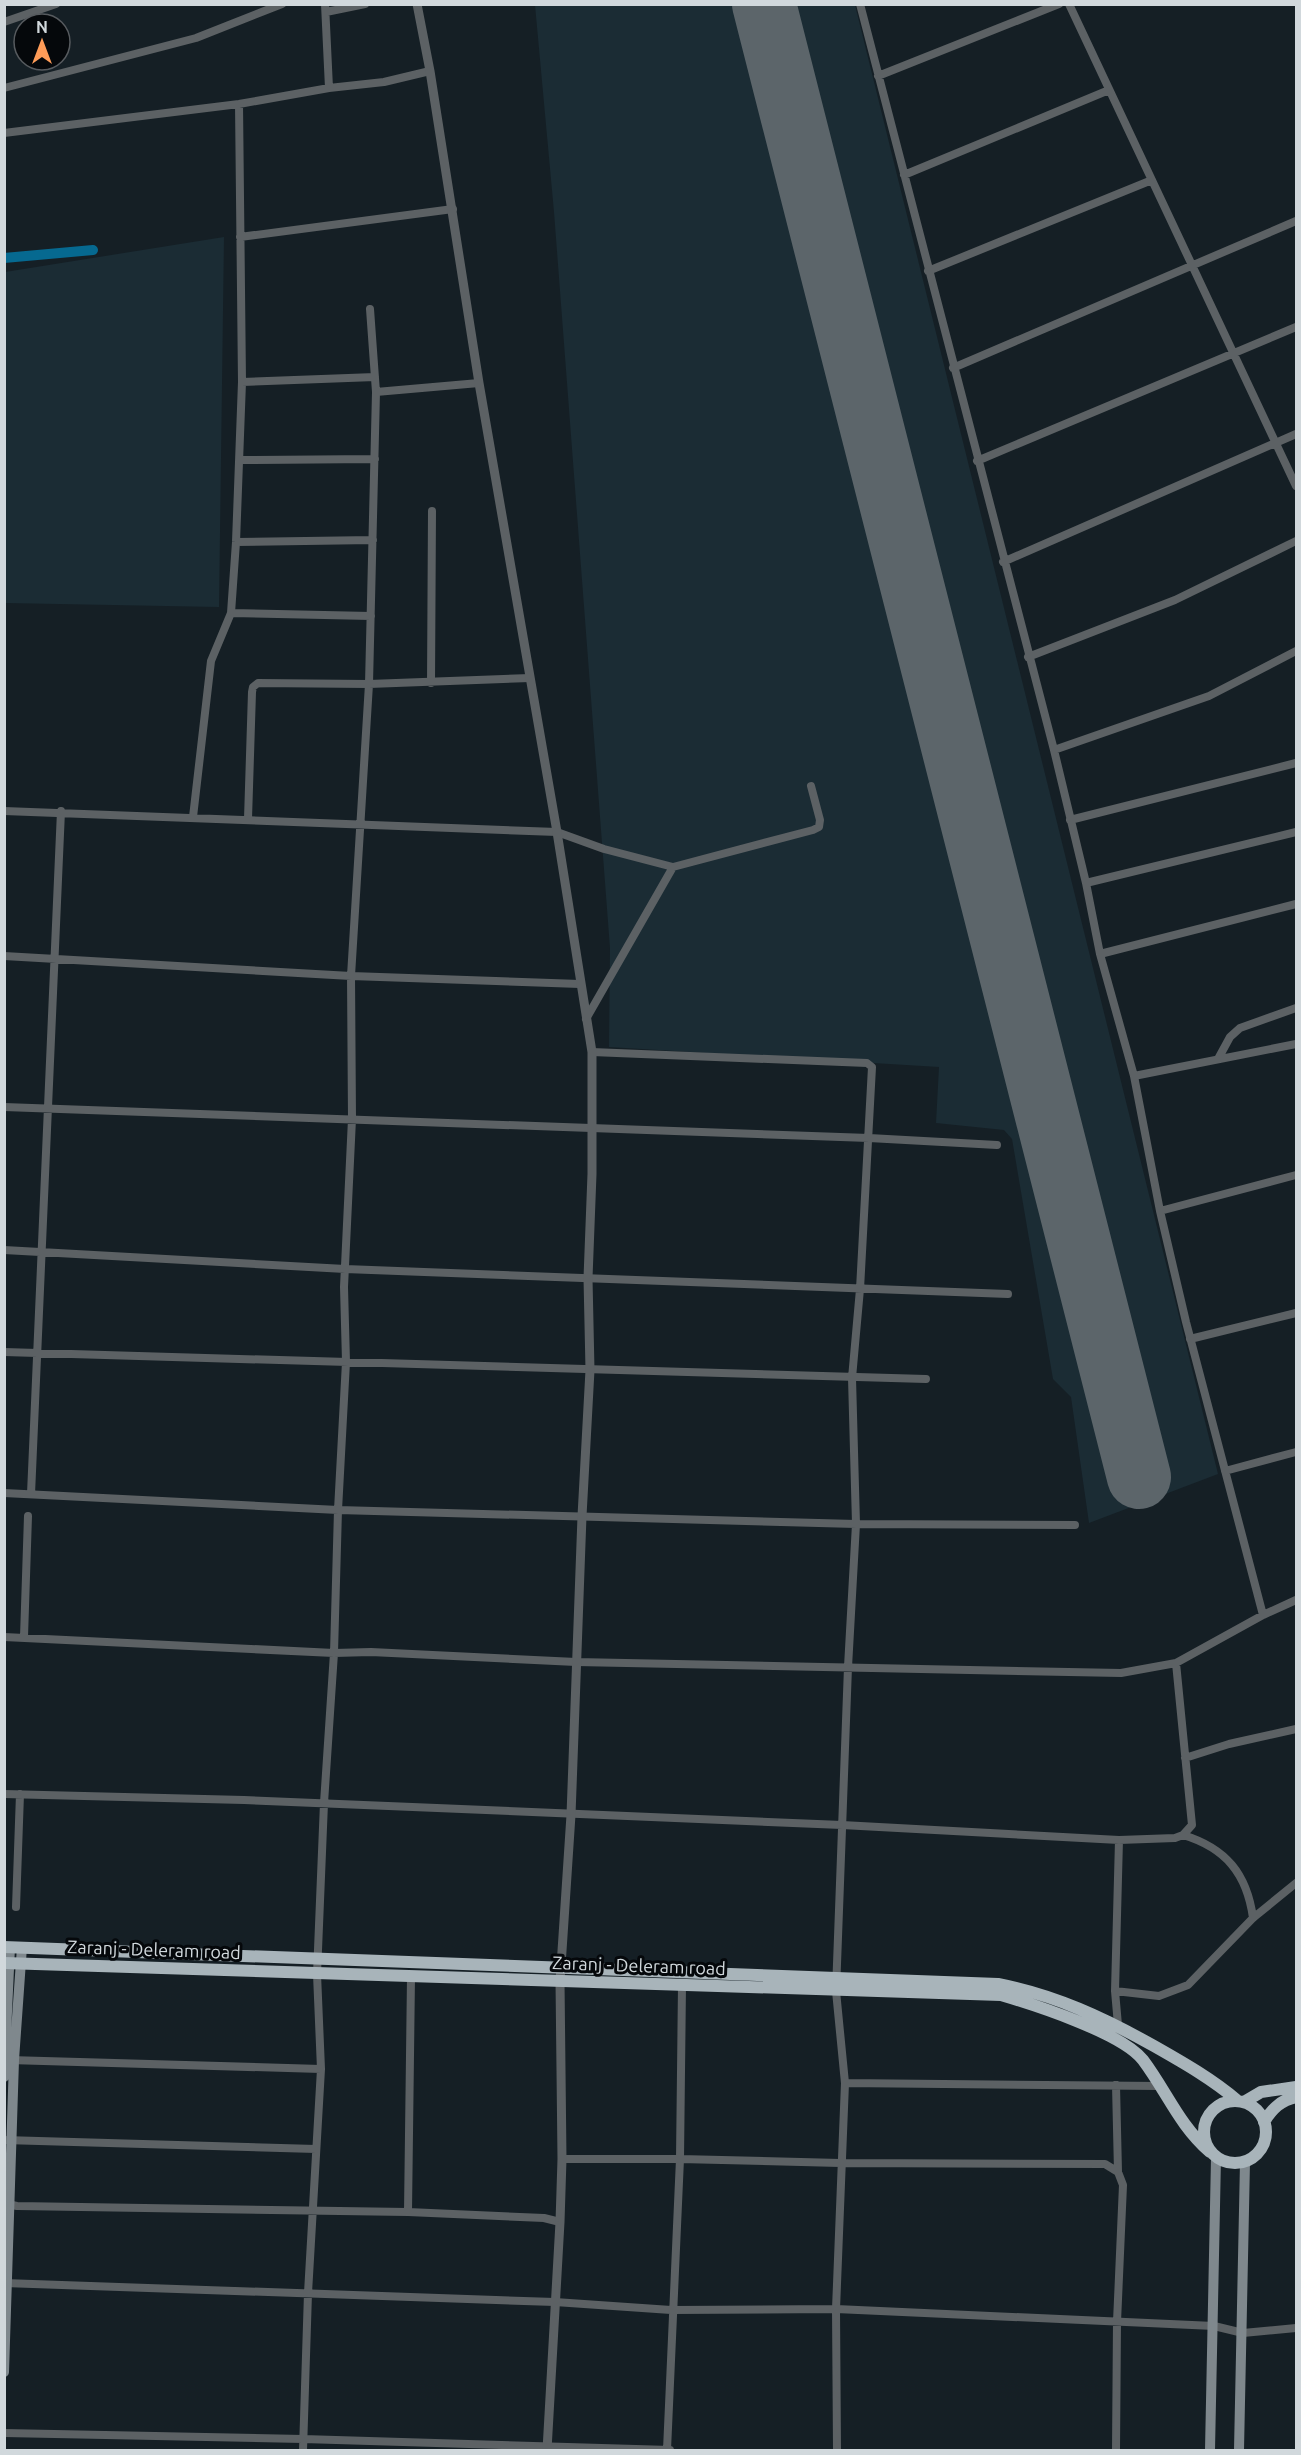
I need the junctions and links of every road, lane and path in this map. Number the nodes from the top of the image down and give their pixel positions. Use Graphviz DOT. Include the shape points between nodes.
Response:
graph roads {
  1 [pos="56,4"];
  2 [pos="282,4"];
  3 [pos="365,4"];
  4 [pos="417,4"];
  5 [pos="860,4"];
  6 [pos="1059,4"];
  7 [pos="1069,4"];
  8 [pos="326,8"];
  9 [pos="4,22"];
  10 [pos="430,71"];
  11 [pos="878,76"];
  12 [pos="4,88"];
  13 [pos="329,88"];
  14 [pos="1109,90"];
  15 [pos="239,104"];
  16 [pos="4,133"];
  17 [pos="904,175"];
  18 [pos="1152,180"];
  19 [pos="453,208"];
  20 [pos="1296,221"];
  21 [pos="240,237"];
  22 [pos="1193,267"];
  23 [pos="928,271"];
  24 [pos="370,309"];
  25 [pos="1296,327"];
  26 [pos="1233,354"];
  27 [pos="953,368"];
  28 [pos="375,377"];
  29 [pos="242,382"];
  30 [pos="479,383"];
  31 [pos="376,392"];
  32 [pos="1296,434"];
  33 [pos="1276,444"];
  34 [pos="375,459"];
  35 [pos="240,460"];
  36 [pos="977,461"];
  37 [pos="1296,486"];
  38 [pos="432,511"];
  39 [pos="373,540"];
  40 [pos="1296,541"];
  41 [pos="236,542"];
  42 [pos="1003,562"];
  43 [pos="231,613"];
  44 [pos="371,616"];
  45 [pos="1296,651"];
  46 [pos="1028,657"];
  47 [pos="530,678"];
  48 [pos="431,683"];
  49 [pos="369,684"];
  50 [pos="1054,750"];
  51 [pos="1296,763"];
  52 [pos="811,786"];
  53 [pos="4,811"];
  54 [pos="61,811"];
  55 [pos="192,817"];
  56 [pos="248,819"];
  57 [pos="1070,820"];
  58 [pos="360,825"];
  59 [pos="556,832"];
  60 [pos="1296,832"];
  61 [pos="674,867"];
  62 [pos="1086,883"];
  63 [pos="1296,904"];
  64 [pos="1100,954"];
  65 [pos="4,956"];
  66 [pos="54,960"];
  67 [pos="351,976"];
  68 [pos="580,984"];
  69 [pos="1296,1008"];
  70 [pos="586,1020"];
  71 [pos="1296,1044"];
  72 [pos="592,1053"];
  73 [pos="1218,1059"];
  74 [pos="1134,1076"];
  75 [pos="4,1107"];
  76 [pos="49,1108"];
  77 [pos="352,1119"];
  78 [pos="592,1128"];
  79 [pos="869,1138"];
  80 [pos="996,1145"];
  81 [pos="1296,1175"];
  82 [pos="1160,1211"];
  83 [pos="4,1250"];
  84 [pos="43,1252"];
  85 [pos="345,1269"];
  86 [pos="588,1278"];
  87 [pos="860,1289"];
  88 [pos="1008,1294"];
  89 [pos="1296,1313"];
  90 [pos="1190,1339"];
  91 [pos="4,1352"];
  92 [pos="39,1352"];
  93 [pos="346,1362"];
  94 [pos="590,1370"];
  95 [pos="852,1378"];
  96 [pos="926,1379"];
  97 [pos="1296,1452"];
  98 [pos="1225,1471"];
  99 [pos="4,1493"];
  100 [pos="31,1494"];
  101 [pos="338,1510"];
  102 [pos="28,1516"];
  103 [pos="582,1516"];
  104 [pos="856,1524"];
  105 [pos="1075,1525"];
  106 [pos="1296,1600"];
  107 [pos="1263,1615"];
  108 [pos="4,1636"];
  109 [pos="24,1637"];
  110 [pos="334,1653"];
  111 [pos="576,1662"];
  112 [pos="1176,1663"];
  113 [pos="848,1666"];
  114 [pos="1296,1729"];
  115 [pos="1185,1758"];
  116 [pos="4,1794"];
  117 [pos="20,1794"];
  118 [pos="324,1803"];
  119 [pos="571,1815"];
  120 [pos="842,1826"];
  121 [pos="1183,1835"];
  122 [pos="1119,1840"];
  123 [pos="1296,1883"];
  124 [pos="16,1907"];
  125 [pos="1253,1918"];
  126 [pos="12,1947"];
  127 [pos="318,1957"];
  128 [pos="12,1963"];
  129 [pos="560,1967"];
  130 [pos="317,1974"];
  131 [pos="411,1977"];
  132 [pos="837,1977"];
  133 [pos="560,1981"];
  134 [pos="682,1985"];
  135 [pos="836,1991"];
  136 [pos="1115,1991"];
  137 [pos="1118,2025"];
  138 [pos="8,2059"];
  139 [pos="321,2069"];
  140 [pos="4,2077"];
  141 [pos="845,2083"];
  142 [pos="1116,2085"];
  143 [pos="1159,2086"];
  144 [pos="1296,2086"];
  145 [pos="1296,2097"];
  146 [pos="1241,2102"];
  147 [pos="1264,2122"];
  148 [pos="8,2141"];
  149 [pos="316,2150"];
  150 [pos="1213,2155"];
  151 [pos="680,2158"];
  152 [pos="561,2159"];
  153 [pos="1245,2162"];
  154 [pos="840,2163"];
  155 [pos="1118,2172"];
  156 [pos="8,2204"];
  157 [pos="312,2211"];
  158 [pos="408,2212"];
  159 [pos="560,2222"];
  160 [pos="6,2283"];
  161 [pos="308,2293"];
  162 [pos="555,2302"];
  163 [pos="836,2309"];
  164 [pos="671,2310"];
  165 [pos="1117,2322"];
  166 [pos="1214,2326"];
  167 [pos="1296,2328"];
  168 [pos="1243,2333"];
  169 [pos="4,2372"];
  170 [pos="4,2433"];
  171 [pos="303,2439"];
  172 [pos="547,2449"];
  173 [pos="668,2450"];
  174 [pos="303,2451"];
  175 [pos="837,2451"];
  176 [pos="1116,2451"];
  177 [pos="1210,2451"];
  178 [pos="1239,2451"];
  1 -- 9 [label="street"];
  2 -- 12 [label="street" via="196,38"];
  3 -- 8 [label="street"];
  4 -- 10 [label="street"];
  5 -- 11 [label="street"];
  6 -- 11 [label="street"];
  7 -- 14 [label="street"];
  8 -- 13 [label="street"];
  10 -- 13 [label="street" via="384,82"];
  10 -- 19 [label="street"];
  11 -- 17 [label="street"];
  13 -- 15 [label="street"];
  14 -- 17 [label="street"];
  14 -- 18 [label="street"];
  15 -- 16 [label="street"];
  15 -- 21 [label="street"];
  17 -- 23 [label="street"];
  18 -- 22 [label="street"];
  18 -- 23 [label="street"];
  19 -- 21 [label="street"];
  19 -- 30 [label="street"];
  20 -- 22 [label="street"];
  21 -- 29 [label="street"];
  22 -- 26 [label="street"];
  22 -- 27 [label="street"];
  23 -- 27 [label="street"];
  24 -- 28 [label="street"];
  25 -- 26 [label="street"];
  26 -- 33 [label="street"];
  26 -- 36 [label="street"];
  27 -- 36 [label="street"];
  28 -- 29 [label="street"];
  28 -- 31 [label="street"];
  29 -- 35 [label="street"];
  30 -- 31 [label="street"];
  30 -- 47 [label="street"];
  31 -- 34 [label="street"];
  32 -- 33 [label="street"];
  33 -- 37 [label="street"];
  33 -- 42 [label="street"];
  34 -- 35 [label="street"];
  34 -- 39 [label="street"];
  35 -- 41 [label="street"];
  36 -- 42 [label="street"];
  38 -- 48 [label="street"];
  39 -- 41 [label="street"];
  39 -- 44 [label="street"];
  40 -- 46 [label="street" via="1175,600"];
  41 -- 43 [label="street"];
  42 -- 46 [label="street"];
  43 -- 44 [label="street"];
  43 -- 55 [label="street" via="211,661"];
  44 -- 49 [label="street"];
  45 -- 50 [label="street" via="1209,696"];
  46 -- 50 [label="street"];
  47 -- 48 [label="street"];
  47 -- 59 [label="street"];
  48 -- 49 [label="street"];
  49 -- 56 [label="street" via="258,683 253,687"];
  49 -- 58 [label="street"];
  50 -- 57 [label="street"];
  51 -- 57 [label="street"];
  52 -- 61 [label="street" via="820,820 813,830"];
  53 -- 54 [label="street"];
  54 -- 55 [label="street"];
  54 -- 66 [label="street"];
  55 -- 56 [label="street"];
  56 -- 58 [label="street"];
  57 -- 62 [label="street"];
  58 -- 59 [label="street"];
  58 -- 67 [label="street"];
  59 -- 61 [label="street"];
  59 -- 68 [label="street"];
  60 -- 62 [label="street"];
  61 -- 70 [label="street"];
  62 -- 64 [label="street"];
  63 -- 64 [label="street"];
  64 -- 74 [label="street"];
  65 -- 66 [label="street"];
  66 -- 67 [label="street"];
  66 -- 76 [label="street"];
  67 -- 68 [label="street"];
  67 -- 77 [label="street"];
  68 -- 70 [label="street"];
  69 -- 73 [label="street" via="1240,1028"];
  70 -- 72 [label="street"];
  71 -- 73 [label="street"];
  72 -- 78 [label="street"];
  72 -- 79 [label="street" via="872,1064"];
  73 -- 74 [label="street"];
  74 -- 82 [label="street"];
  75 -- 76 [label="street"];
  76 -- 77 [label="street"];
  76 -- 84 [label="street"];
  77 -- 78 [label="street"];
  77 -- 85 [label="street"];
  78 -- 79 [label="street"];
  78 -- 86 [label="street"];
  79 -- 80 [label="street"];
  79 -- 87 [label="street"];
  81 -- 82 [label="street"];
  82 -- 90 [label="street"];
  83 -- 84 [label="street"];
  84 -- 85 [label="street"];
  84 -- 92 [label="street"];
  85 -- 86 [label="street"];
  85 -- 93 [label="street"];
  86 -- 87 [label="street"];
  86 -- 94 [label="street"];
  87 -- 88 [label="street"];
  87 -- 95 [label="street"];
  89 -- 90 [label="street"];
  90 -- 98 [label="street"];
  91 -- 92 [label="street"];
  92 -- 93 [label="street"];
  92 -- 100 [label="street"];
  93 -- 94 [label="street"];
  93 -- 101 [label="street"];
  94 -- 95 [label="street"];
  94 -- 103 [label="street"];
  95 -- 96 [label="street"];
  95 -- 104 [label="street"];
  97 -- 98 [label="street"];
  98 -- 107 [label="street"];
  99 -- 100 [label="street"];
  100 -- 101 [label="street"];
  101 -- 103 [label="street"];
  101 -- 110 [label="street"];
  102 -- 109 [label="street"];
  103 -- 104 [label="street"];
  103 -- 111 [label="street"];
  104 -- 105 [label="street"];
  104 -- 113 [label="street"];
  106 -- 107 [label="street"];
  107 -- 112 [label="street"];
  108 -- 109 [label="street"];
  109 -- 110 [label="street"];
  110 -- 111 [label="street"];
  110 -- 118 [label="street"];
  111 -- 113 [label="street"];
  111 -- 119 [label="street"];
  112 -- 113 [label="street" via="1121,1673"];
  112 -- 115 [label="street"];
  113 -- 120 [label="street"];
  114 -- 115 [label="street"];
  115 -- 121 [label="street" via="1192,1825"];
  116 -- 117 [label="street"];
  117 -- 118 [label="street"];
  117 -- 124 [label="street"];
  118 -- 119 [label="street"];
  118 -- 127 [label="street"];
  119 -- 120 [label="street"];
  119 -- 129 [label="street"];
  120 -- 122 [label="street"];
  120 -- 132 [label="street"];
  121 -- 122 [label="street"];
  121 -- 125 [label="street" via="1222,1854 1238,1872 1246,1885"];
  122 -- 136 [label="street"];
  123 -- 125 [label="street"];
  125 -- 136 [label="street" via="1188,1985 1159,1996"];
  126 -- 127 [label="highway, Zaranj - Deleram road"];
  126 -- 128 [label="main road"];
  127 -- 129 [label="highway, Zaranj - Deleram road"];
  127 -- 130 [label="street"];
  128 -- 130 [label="highway, Zaranj - Deleram road"];
  128 -- 138 [label="main road"];
  129 -- 132 [label="highway, Zaranj - Deleram road"];
  129 -- 133 [label="street"];
  130 -- 131 [label="highway, Zaranj - Deleram road"];
  130 -- 139 [label="street"];
  131 -- 133 [label="highway, Zaranj - Deleram road"];
  131 -- 158 [label="street"];
  132 -- 135 [label="street"];
  132 -- 137 [label="highway, Zaranj - Deleram road" via="998,1984 1044,1994"];
  133 -- 134 [label="highway, Zaranj - Deleram road"];
  133 -- 152 [label="street"];
  134 -- 135 [label="highway, Zaranj - Deleram road"];
  134 -- 151 [label="street"];
  135 -- 141 [label="street"];
  135 -- 143 [label="highway, Zaranj - Deleram road" via="1001,1995 1084,2025 1127,2046 1142,2059"];
  136 -- 137 [label="street"];
  137 -- 146 [label="highway, Zaranj - Deleram road" via="1197,2070"];
  138 -- 139 [label="street"];
  138 -- 140 [label="main road"];
  138 -- 148 [label="main road"];
  139 -- 149 [label="street"];
  141 -- 142 [label="street"];
  141 -- 154 [label="street"];
  142 -- 143 [label="street"];
  142 -- 155 [label="street"];
  143 -- 150 [label="highway, Zaranj - Deleram road" via="1192,2136"];
  144 -- 146 [label="highway" via="1261,2092"];
  145 -- 147 [label="highway" via="1279,2103"];
  146 -- 147 [label="highway" via="1260,2114"];
  146 -- 150 [label="highway" via="1220,2105 1207,2117 1204,2135"];
  147 -- 153 [label="highway" via="1265,2141 1254,2157"];
  148 -- 149 [label="street"];
  148 -- 156 [label="main road"];
  149 -- 157 [label="street"];
  150 -- 153 [label="highway"];
  150 -- 166 [label="main road"];
  151 -- 152 [label="street"];
  151 -- 154 [label="street"];
  151 -- 164 [label="street"];
  152 -- 159 [label="street"];
  153 -- 168 [label="main road"];
  154 -- 155 [label="street" via="1105,2164"];
  154 -- 163 [label="street"];
  155 -- 165 [label="street" via="1123,2185"];
  156 -- 157 [label="street"];
  156 -- 160 [label="main road"];
  157 -- 158 [label="street"];
  157 -- 161 [label="street"];
  158 -- 159 [label="street"];
  159 -- 162 [label="street"];
  160 -- 161 [label="street"];
  160 -- 169 [label="main road"];
  161 -- 162 [label="street"];
  161 -- 171 [label="street"];
  162 -- 164 [label="street"];
  162 -- 172 [label="street"];
  163 -- 164 [label="street"];
  163 -- 165 [label="street"];
  163 -- 175 [label="street"];
  164 -- 173 [label="street"];
  165 -- 166 [label="street"];
  165 -- 176 [label="street"];
  166 -- 168 [label="street"];
  166 -- 177 [label="main road"];
  167 -- 168 [label="street"];
  168 -- 178 [label="main road"];
  170 -- 171 [label="street"];
  171 -- 172 [label="street"];
  171 -- 174 [label="street"];
  172 -- 173 [label="street"];
}
